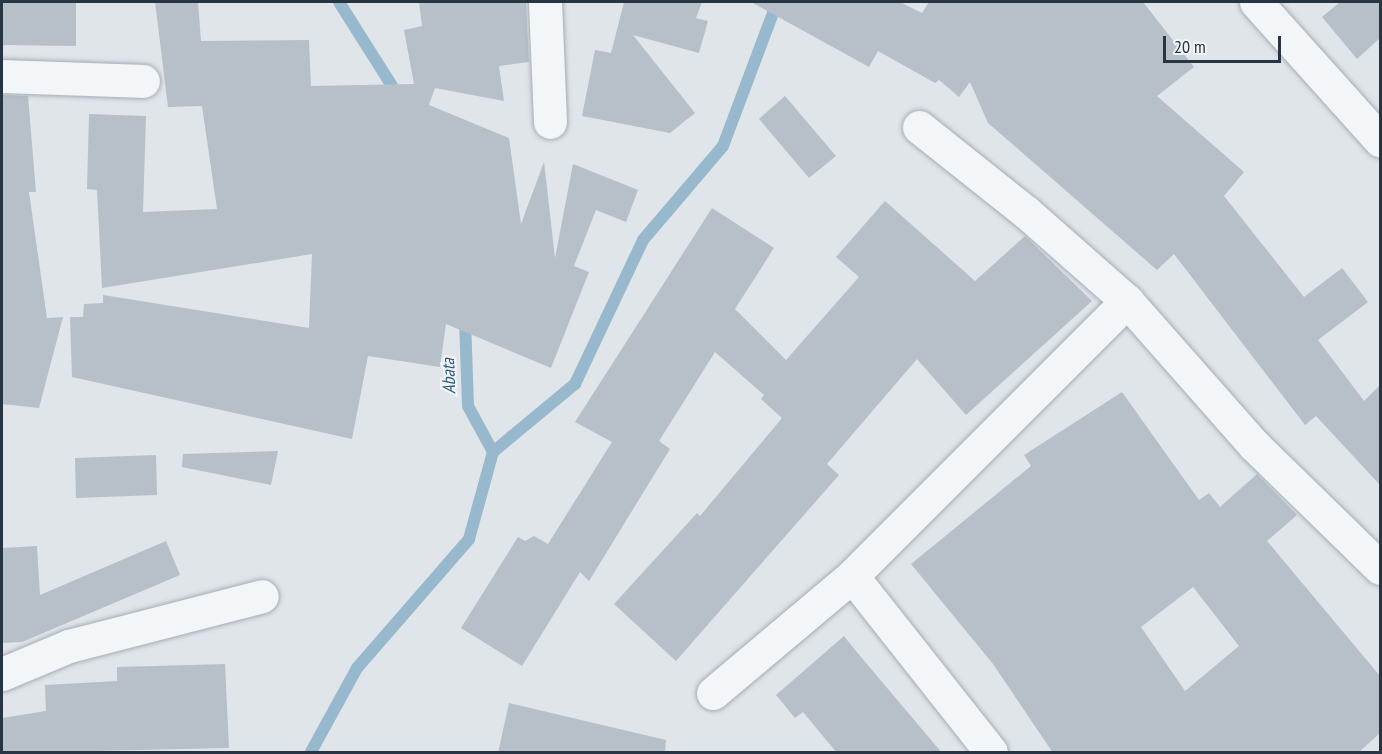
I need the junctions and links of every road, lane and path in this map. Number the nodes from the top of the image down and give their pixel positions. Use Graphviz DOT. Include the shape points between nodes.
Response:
graph roads {
  1 [pos="545,2"];
  2 [pos="1256,2"];
  3 [pos="2,76"];
  4 [pos="143,81"];
  5 [pos="550,122"];
  6 [pos="919,127"];
  7 [pos="1380,140"];
  8 [pos="1127,301"];
  9 [pos="1380,568"];
  10 [pos="852,576"];
  11 [pos="262,596"];
  12 [pos="2,674"];
  13 [pos="713,693"];
  14 [pos="991,753"];
  1 -- 5 [label="street"];
  2 -- 7 [label="street"];
  3 -- 4 [label="street"];
  6 -- 8 [label="street" via="1026,212"];
  8 -- 9 [label="street" via="1254,445"];
  8 -- 10 [label="street"];
  10 -- 13 [label="street"];
  10 -- 14 [label="street"];
  11 -- 12 [label="street" via="69,646"];
}
